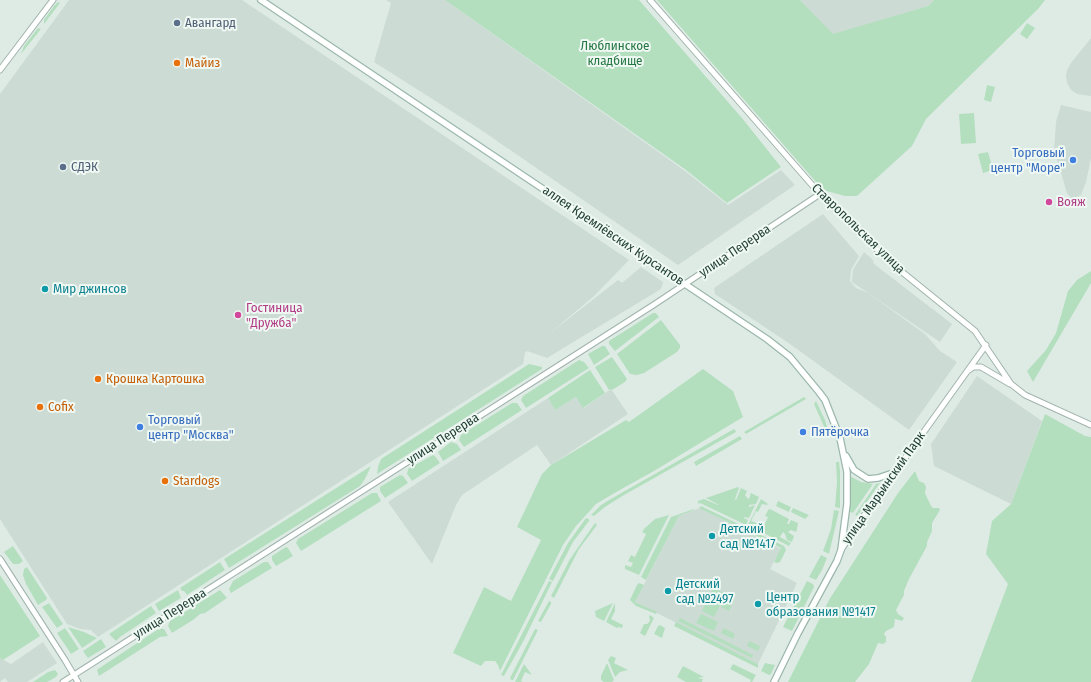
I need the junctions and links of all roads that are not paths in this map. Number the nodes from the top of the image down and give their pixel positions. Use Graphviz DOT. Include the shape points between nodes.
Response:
graph roads {
  1 [pos="53,0"];
  2 [pos="261,0"];
  3 [pos="650,0"];
  4 [pos="0,70"];
  5 [pos="820,194"];
  6 [pos="685,284"];
  7 [pos="986,345"];
  8 [pos="967,371"];
  9 [pos="1011,384"];
  10 [pos="1091,425"];
  11 [pos="843,450"];
  12 [pos="896,472"];
  13 [pos="841,550"];
  14 [pos="0,559"];
  15 [pos="74,675"];
  16 [pos="63,682"];
  17 [pos="78,682"];
  18 [pos="774,682"];
  1 -- 4 [label="street"];
  2 -- 6 [label="main road, аллея Кремлёвских Курсантов"];
  3 -- 5 [label="street, Ставропольская улица"];
  5 -- 6 [label="street, улица Перерва"];
  5 -- 7 [label="street, Ставропольская улица" via="877,251 976,331"];
  6 -- 11 [label="main road, аллея Кремлёвских Курсантов" via="790,357 825,400"];
  6 -- 15 [label="street, улица Перерва"];
  7 -- 8 [label="street, улица Марьинский Парк"];
  7 -- 9 [label="street, Ставропольская улица"];
  8 -- 9 [label="street" via="973,367 981,367"];
  8 -- 12 [label="street, улица Марьинский Парк"];
  9 -- 10 [label="street, Ставропольская улица" via="1025,395"];
  11 -- 12 [label="main road" via="854,470 868,479"];
  11 -- 13 [label="main road, аллея Кремлёвских Курсантов" via="847,472 847,504"];
  12 -- 13 [label="street, улица Марьинский Парк"];
  13 -- 18 [label="main road, улица Марьинский Парк"];
  14 -- 15 [label="street"];
  15 -- 16 [label="street, улица Перерва"];
  15 -- 17 [label="street"];
}
